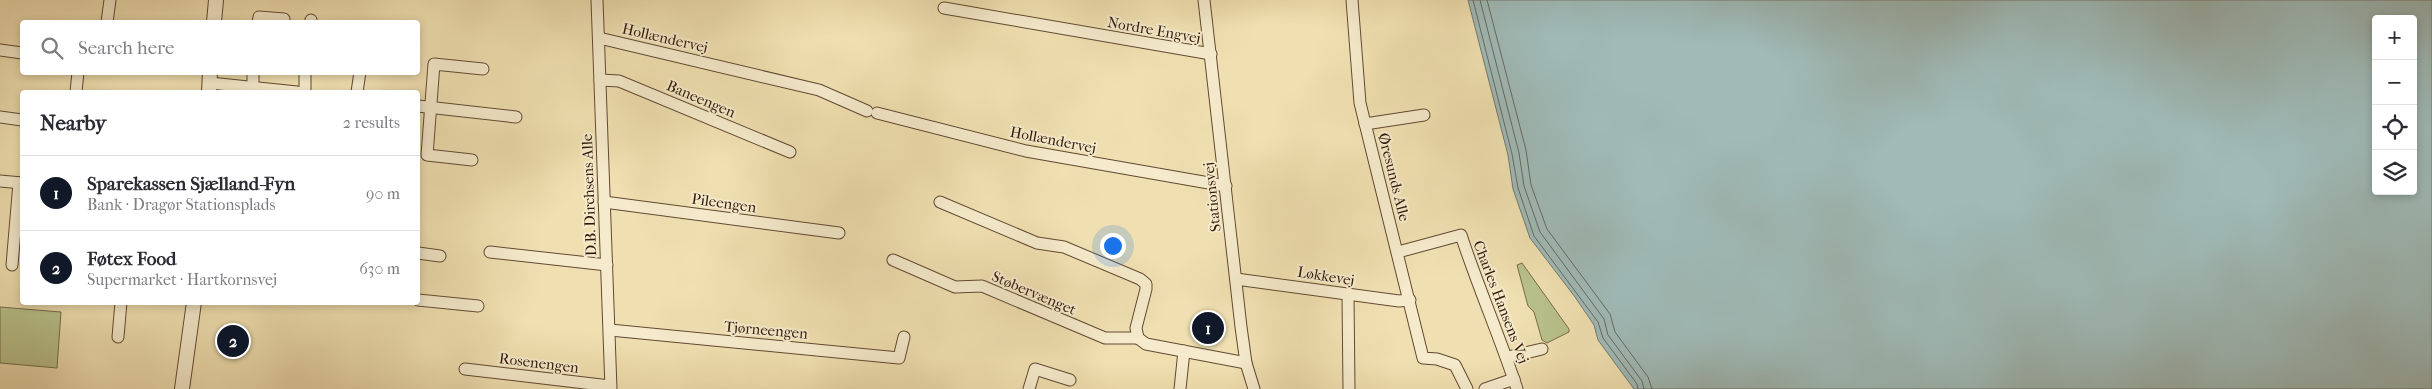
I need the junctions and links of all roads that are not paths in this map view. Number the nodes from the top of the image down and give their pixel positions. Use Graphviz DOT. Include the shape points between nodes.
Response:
graph roads {
  1 [pos="110,0"];
  2 [pos="216,0"];
  3 [pos="597,0"];
  4 [pos="1204,0"];
  5 [pos="1352,0"];
  6 [pos="944,8"];
  7 [pos="284,19"];
  8 [pos="107,20"];
  9 [pos="214,20"];
  10 [pos="258,20"];
  11 [pos="599,38"];
  12 [pos="0,50"];
  13 [pos="20,53"];
  14 [pos="1211,54"];
  15 [pos="483,69"];
  16 [pos="78,75"];
  17 [pos="253,75"];
  18 [pos="305,75"];
  19 [pos="360,75"];
  20 [pos="600,80"];
  21 [pos="210,83"];
  22 [pos="76,90"];
  23 [pos="253,90"];
  24 [pos="305,90"];
  25 [pos="357,90"];
  26 [pos="420,106"];
  27 [pos="430,107"];
  28 [pos="1424,115"];
  29 [pos="0,117"];
  30 [pos="516,117"];
  31 [pos="20,120"];
  32 [pos="1366,124"];
  33 [pos="790,152"];
  34 [pos="472,160"];
  35 [pos="0,181"];
  36 [pos="20,183"];
  37 [pos="1226,186"];
  38 [pos="20,192"];
  39 [pos="604,202"];
  40 [pos="940,202"];
  41 [pos="839,233"];
  42 [pos="490,252"];
  43 [pos="1398,252"];
  44 [pos="420,253"];
  45 [pos="440,256"];
  46 [pos="893,260"];
  47 [pos="12,265"];
  48 [pos="607,265"];
  49 [pos="1236,279"];
  50 [pos="1348,295"];
  51 [pos="420,300"];
  52 [pos="1410,300"];
  53 [pos="121,305"];
  54 [pos="194,305"];
  55 [pos="478,306"];
  56 [pos="610,330"];
  57 [pos="118,338"];
  58 [pos="904,338"];
  59 [pos="1138,338"];
  60 [pos="191,339"];
  61 [pos="1542,349"];
  62 [pos="1184,351"];
  63 [pos="1508,357"];
  64 [pos="1246,363"];
  65 [pos="465,369"];
  66 [pos="1070,380"];
  67 [pos="1516,384"];
  68 [pos="610,388"];
  69 [pos="182,389"];
  70 [pos="193,389"];
  71 [pos="1029,389"];
  72 [pos="1180,389"];
  73 [pos="1254,389"];
  74 [pos="1349,389"];
  75 [pos="1467,389"];
  76 [pos="1485,389"];
  1 -- 8 [label="street"];
  2 -- 9 [label="street"];
  3 -- 11 [label="street, D.B. Dirchsens Alle"];
  4 -- 14 [label="street, Stationsvej"];
  5 -- 32 [label="street, Øresunds Alle" via="1356,78"];
  6 -- 14 [label="street, Nordre Engvej"];
  7 -- 10 [label="street" via="258,16"];
  11 -- 20 [label="street, D.B. Dirchsens Alle"];
  11 -- 37 [label="street, Hollændervej" via="819,90 872,112 1026,151"];
  12 -- 13 [label="street"];
  14 -- 37 [label="street, Stationsvej"];
  15 -- 27 [label="street" via="434,64"];
  16 -- 22 [label="street"];
  17 -- 23 [label="street"];
  18 -- 24 [label="street"];
  19 -- 25 [label="street"];
  20 -- 33 [label="street, Baneengen" via="619,81"];
  20 -- 39 [label="street, D.B. Dirchsens Alle"];
  21 -- 23 [label="street"];
  26 -- 27 [label="street"];
  27 -- 30 [label="street"];
  27 -- 34 [label="street" via="427,155"];
  28 -- 32 [label="street"];
  29 -- 31 [label="street"];
  32 -- 43 [label="street, Øresunds Alle"];
  35 -- 36 [label="street"];
  37 -- 49 [label="street, Stationsvej"];
  38 -- 47 [label="street"];
  39 -- 41 [label="street, Pileengen"];
  39 -- 48 [label="street, D.B. Dirchsens Alle"];
  40 -- 59 [label="street" via="1037,243 1064,247 1140,279 1146,284 1146,290 1136,328"];
  42 -- 48 [label="street"];
  43 -- 52 [label="street, Øresunds Alle"];
  43 -- 63 [label="street, Charles Hansens Vej" via="1461,235 1490,319"];
  44 -- 45 [label="street"];
  46 -- 59 [label="street, Støbervænget" via="955,287 982,286 1104,338"];
  48 -- 56 [label="street, D.B. Dirchsens Alle"];
  49 -- 50 [label="street, Løkkevej"];
  49 -- 64 [label="street, Stationsvej"];
  50 -- 52 [label="street, Løkkevej"];
  50 -- 74 [label="street"];
  51 -- 55 [label="street"];
  52 -- 75 [label="street, Øresunds Alle" via="1423,358 1455,365"];
  53 -- 57 [label="street"];
  54 -- 60 [label="street"];
  56 -- 58 [label="street, Tjørneengen" via="899,358"];
  56 -- 68 [label="street, D.B. Dirchsens Alle"];
  59 -- 62 [label="street" via="1146,344"];
  60 -- 69 [label="street"];
  60 -- 70 [label="street"];
  61 -- 63 [label="street"];
  62 -- 64 [label="street"];
  62 -- 72 [label="street"];
  63 -- 67 [label="street, Charles Hansens Vej"];
  64 -- 73 [label="street, Stationsvej"];
  65 -- 68 [label="street, Rosenengen"];
  66 -- 71 [label="street" via="1035,369"];
  67 -- 76 [label="street"];
}
